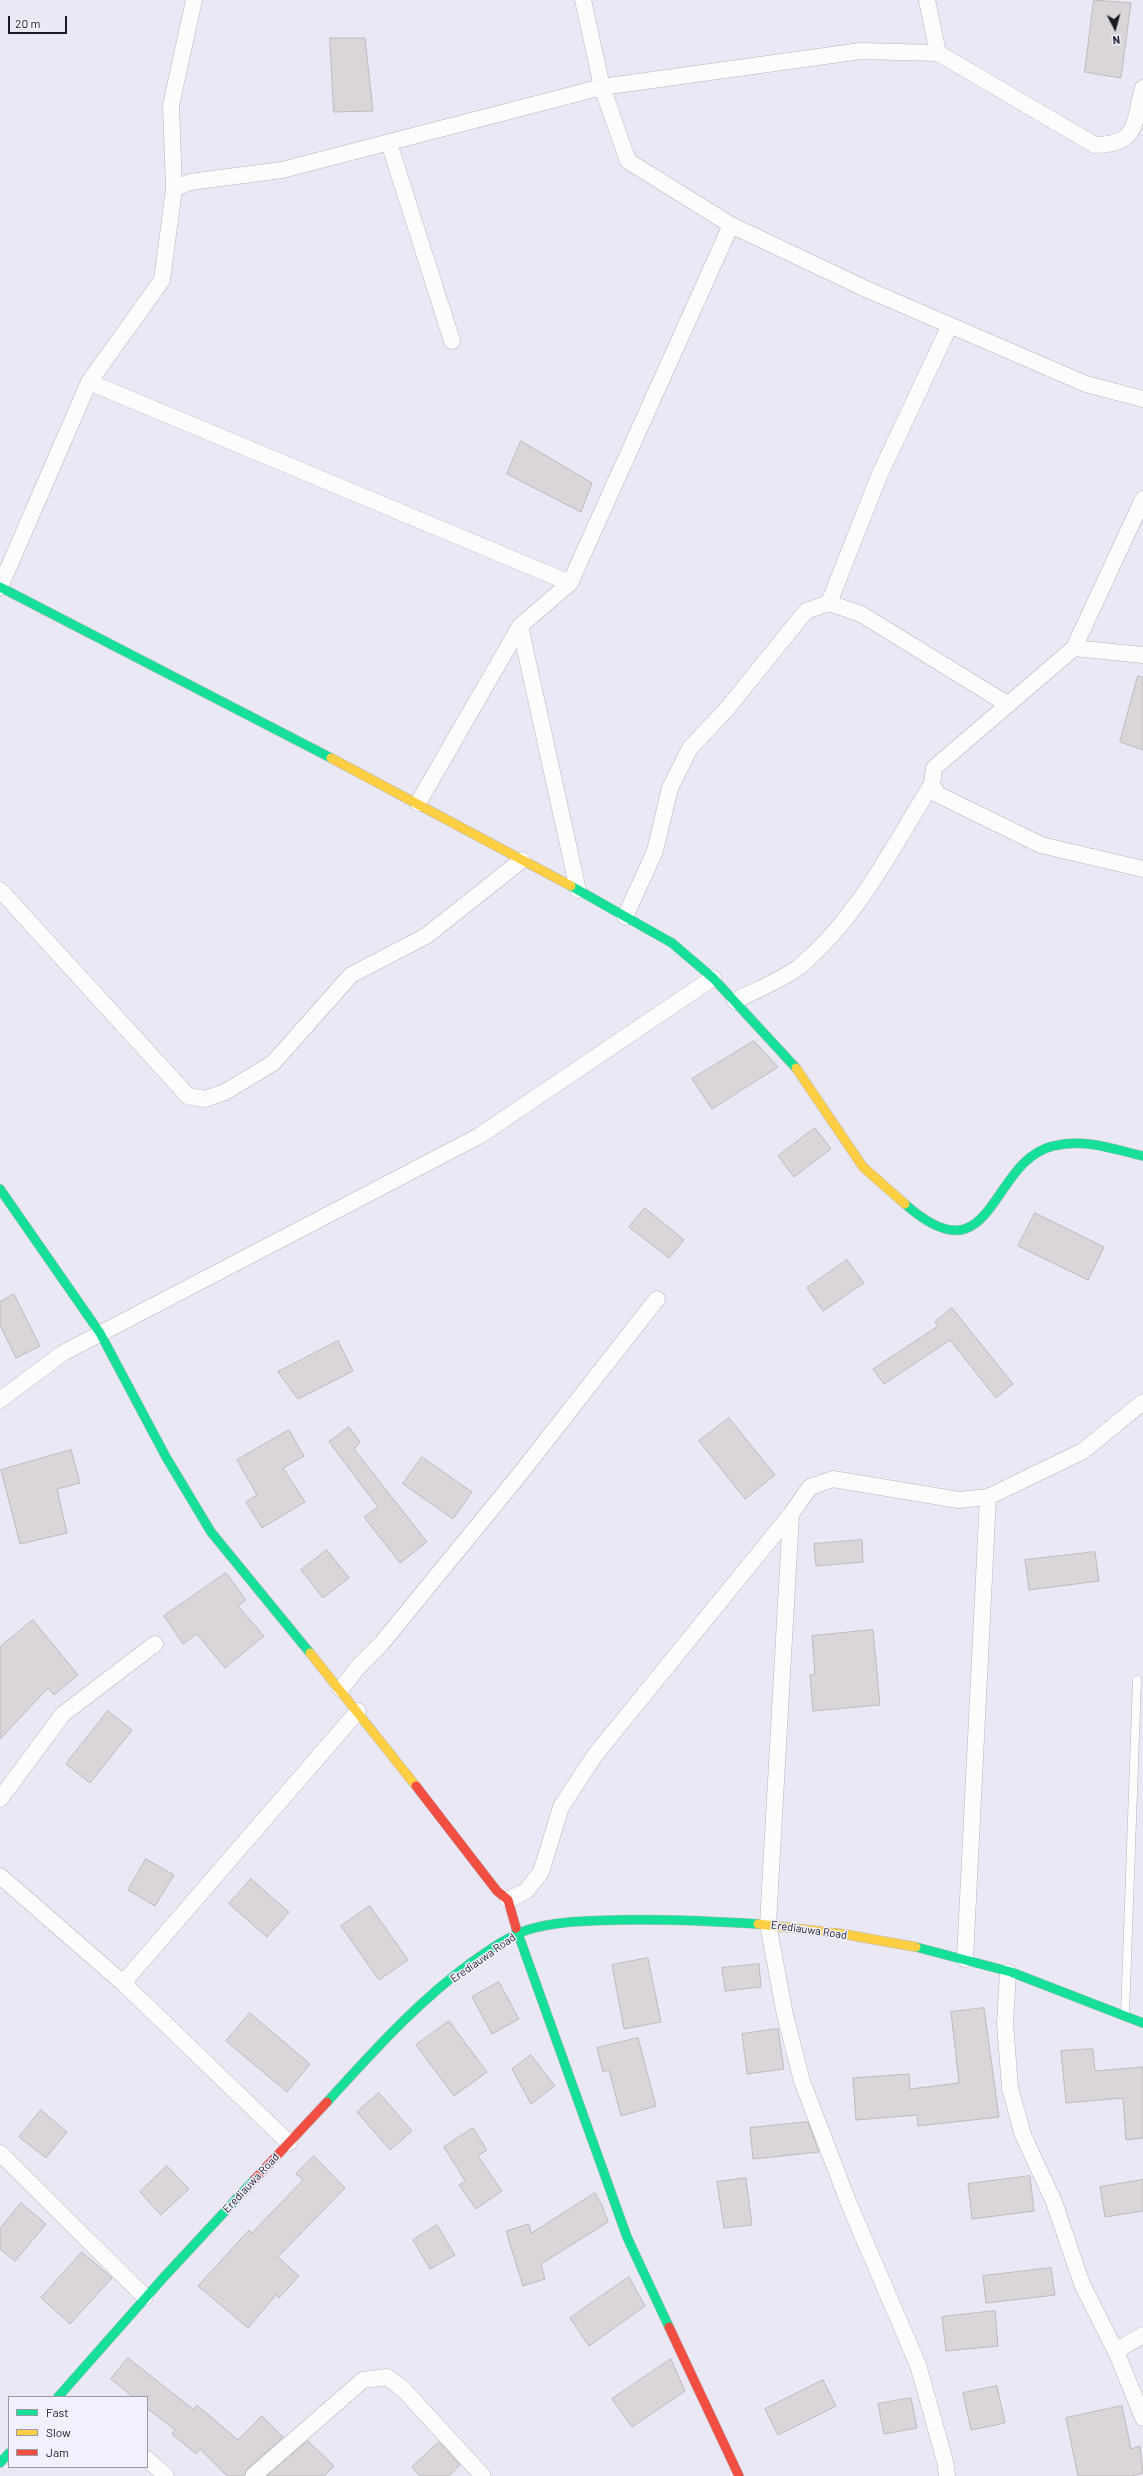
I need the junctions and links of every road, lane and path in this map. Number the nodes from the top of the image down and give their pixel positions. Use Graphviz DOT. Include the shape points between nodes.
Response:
graph roads {
  1 [pos="194,0"];
  2 [pos="583,0"];
  3 [pos="927,0"];
  4 [pos="938,53"];
  5 [pos="602,87"];
  6 [pos="1143,88"];
  7 [pos="390,143"];
  8 [pos="174,189"];
  9 [pos="731,225"];
  10 [pos="950,325"];
  11 [pos="452,341"];
  12 [pos="89,382"];
  13 [pos="1143,399"];
  14 [pos="1143,499"];
  15 [pos="570,583"];
  16 [pos="0,587"];
  17 [pos="829,603"];
  18 [pos="520,626"];
  19 [pos="1074,648"];
  20 [pos="1143,655"];
  21 [pos="1007,704"];
  22 [pos="932,784"];
  23 [pos="418,803"];
  24 [pos="522,860"];
  25 [pos="1143,869"];
  26 [pos="0,890"];
  27 [pos="578,890"];
  28 [pos="626,917"];
  29 [pos="713,978"];
  30 [pos="734,1001"];
  31 [pos="1143,1156"];
  32 [pos="0,1189"];
  33 [pos="657,1299"];
  34 [pos="100,1333"];
  35 [pos="0,1400"];
  36 [pos="1143,1402"];
  37 [pos="988,1497"];
  38 [pos="791,1514"];
  39 [pos="155,1644"];
  40 [pos="1137,1680"];
  41 [pos="341,1689"];
  42 [pos="358,1710"];
  43 [pos="0,1799"];
  44 [pos="0,1876"];
  45 [pos="508,1900"];
  46 [pos="768,1924"];
  47 [pos="518,1933"];
  48 [pos="965,1958"];
  49 [pos="1008,1972"];
  50 [pos="123,1983"];
  51 [pos="1125,2015"];
  52 [pos="1143,2023"];
  53 [pos="289,2143"];
  54 [pos="0,2153"];
  55 [pos="145,2297"];
  56 [pos="1143,2335"];
  57 [pos="1116,2351"];
  58 [pos="67,2394"];
  59 [pos="1143,2418"];
  60 [pos="8,2453"];
  61 [pos="148,2460"];
  62 [pos="0,2463"];
  63 [pos="166,2476"];
  64 [pos="253,2476"];
  65 [pos="484,2476"];
  66 [pos="738,2476"];
  67 [pos="947,2476"];
  1 -- 8 [label="street" via="171,105"];
  2 -- 5 [label="street"];
  3 -- 4 [label="street"];
  4 -- 5 [label="street" via="861,51"];
  4 -- 6 [label="street" via="1095,145 1123,142 1131,133"];
  5 -- 7 [label="street"];
  5 -- 9 [label="street" via="628,161"];
  7 -- 8 [label="street" via="282,170 190,182"];
  7 -- 11 [label="street"];
  8 -- 12 [label="street" via="162,280"];
  9 -- 10 [label="street" via="866,289"];
  9 -- 15 [label="street"];
  10 -- 13 [label="street" via="1086,384"];
  10 -- 17 [label="street" via="879,476"];
  12 -- 15 [label="street"];
  12 -- 16 [label="street"];
  14 -- 19 [label="street"];
  15 -- 18 [label="street"];
  16 -- 23 [label="street"];
  17 -- 21 [label="street" via="861,614"];
  17 -- 28 [label="street" via="806,611 726,710 690,748 670,788 655,851"];
  18 -- 23 [label="street"];
  18 -- 27 [label="street"];
  19 -- 20 [label="street"];
  19 -- 21 [label="street"];
  21 -- 22 [label="street" via="934,768"];
  22 -- 25 [label="street" via="938,794 1041,845"];
  22 -- 30 [label="street" via="856,908 831,938 798,968"];
  23 -- 24 [label="street"];
  24 -- 26 [label="street" via="426,936 351,975 273,1063 224,1092 205,1099 188,1096"];
  24 -- 27 [label="street"];
  27 -- 28 [label="street"];
  28 -- 29 [label="street" via="672,943"];
  29 -- 30 [label="street"];
  29 -- 34 [label="street" via="479,1136"];
  30 -- 31 [label="street" via="795,1067 863,1167 924,1221 950,1230 966,1228 981,1221 1026,1159 1052,1146 1084,1142"];
  32 -- 34 [label="street"];
  33 -- 41 [label="street" via="516,1479"];
  34 -- 35 [label="street" via="63,1353"];
  34 -- 41 [label="street" via="166,1457 211,1532"];
  36 -- 37 [label="street" via="1083,1451"];
  37 -- 38 [label="street" via="959,1500 833,1479 810,1487"];
  37 -- 48 [label="street"];
  38 -- 45 [label="street" via="595,1755 561,1807 541,1872 526,1891"];
  38 -- 46 [label="street"];
  39 -- 43 [label="street" via="63,1714"];
  40 -- 51 [label="lane"];
  41 -- 42 [label="street"];
  42 -- 45 [label="street" via="496,1891"];
  42 -- 50 [label="street"];
  44 -- 50 [label="street"];
  45 -- 47 [label="street"];
  46 -- 47 [label="street, Erediauwa Road" via="683,1920 596,1920 555,1924"];
  46 -- 48 [label="street, Erediauwa Road"];
  46 -- 67 [label="street" via="784,2014 802,2081 849,2204 918,2366"];
  47 -- 53 [label="street, Erediauwa Road" via="474,1962 419,2004"];
  47 -- 66 [label="street" via="627,2237"];
  48 -- 49 [label="street, Erediauwa Road"];
  49 -- 51 [label="street, Erediauwa Road" via="1077,1995"];
  49 -- 57 [label="street" via="1005,2023 1010,2088 1023,2135 1054,2202 1082,2284"];
  50 -- 53 [label="street"];
  51 -- 52 [label="street, Erediauwa Road"];
  53 -- 55 [label="street, Erediauwa Road"];
  54 -- 55 [label="street"];
  55 -- 58 [label="street, Erediauwa Road"];
  56 -- 57 [label="street"];
  57 -- 59 [label="street"];
  60 -- 62 [label="street"];
  61 -- 63 [label="street"];
  64 -- 65 [label="street" via="363,2380 387,2377 403,2388"];
}
